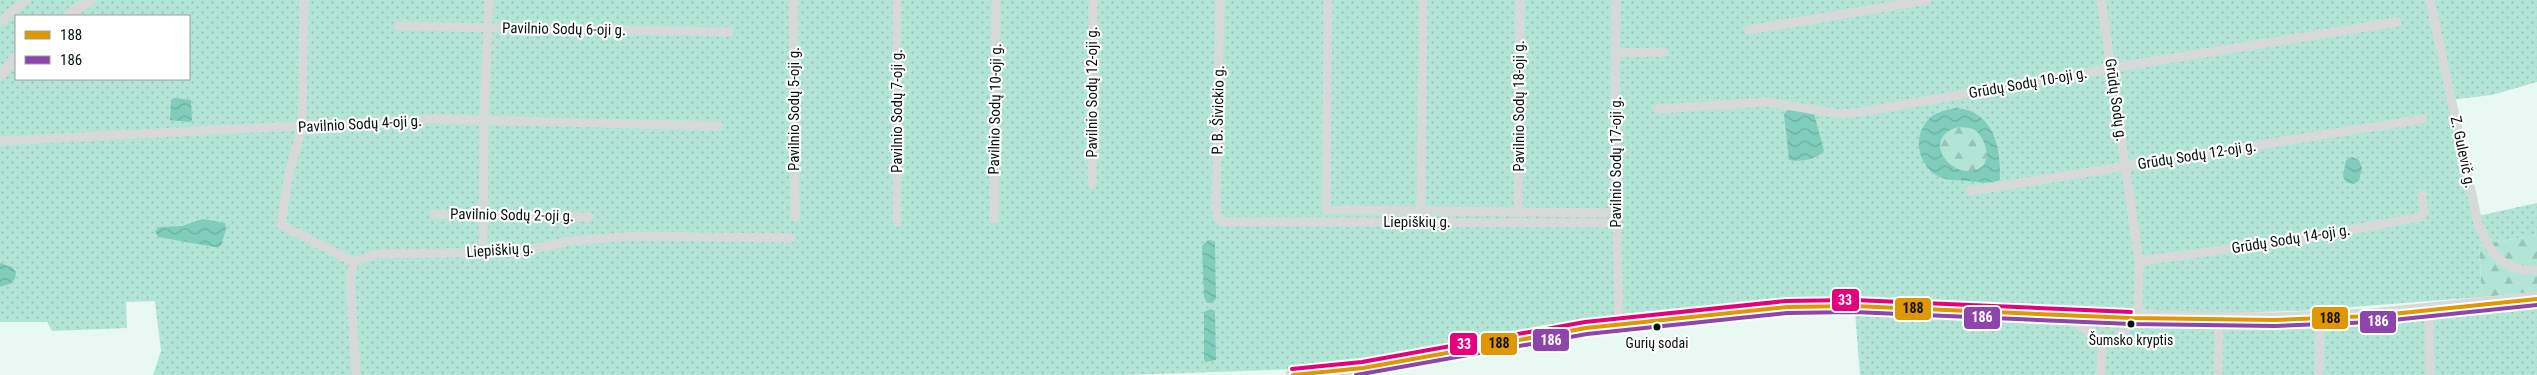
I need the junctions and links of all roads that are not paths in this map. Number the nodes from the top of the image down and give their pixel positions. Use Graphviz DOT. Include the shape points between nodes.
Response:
graph roads {
  1 [pos="26,0"];
  2 [pos="90,0"];
  3 [pos="304,0"];
  4 [pos="489,0"];
  5 [pos="793,0"];
  6 [pos="896,0"];
  7 [pos="996,0"];
  8 [pos="1093,0"];
  9 [pos="1220,0"];
  10 [pos="1328,0"];
  11 [pos="1423,0"];
  12 [pos="1520,0"];
  13 [pos="1616,0"];
  14 [pos="1928,0"];
  15 [pos="2101,0"];
  16 [pos="2430,0"];
  17 [pos="68,15"];
  18 [pos="0,22"];
  19 [pos="2397,22"];
  20 [pos="399,26"];
  21 [pos="488,27"];
  22 [pos="1749,30"];
  23 [pos="729,32"];
  24 [pos="1664,52"];
  25 [pos="1616,53"];
  26 [pos="15,59"];
  27 [pos="2112,68"];
  28 [pos="0,76"];
  29 [pos="1658,109"];
  30 [pos="2423,119"];
  31 [pos="484,120"];
  32 [pos="720,126"];
  33 [pos="302,128"];
  34 [pos="0,141"];
  35 [pos="2126,167"];
  36 [pos="1092,184"];
  37 [pos="1970,191"];
  38 [pos="2422,196"];
  39 [pos="1421,211"];
  40 [pos="1518,213"];
  41 [pos="434,214"];
  42 [pos="484,215"];
  43 [pos="589,217"];
  44 [pos="794,217"];
  45 [pos="1616,218"];
  46 [pos="994,219"];
  47 [pos="1218,219"];
  48 [pos="897,222"];
  49 [pos="790,238"];
  50 [pos="483,253"];
  51 [pos="2139,261"];
  52 [pos="354,262"];
  53 [pos="2537,270"];
  54 [pos="2537,299"];
  55 [pos="2429,310"];
  56 [pos="2066,316"];
  57 [pos="2135,318"];
  58 [pos="2320,319"];
  59 [pos="2219,320"];
  60 [pos="1619,324"];
  61 [pos="2102,341"];
  62 [pos="1313,374"];
  63 [pos="356,375"];
  64 [pos="1293,375"];
  65 [pos="2101,375"];
  66 [pos="2218,375"];
  67 [pos="2320,375"];
  68 [pos="2430,375"];
  1 -- 18 [label="street"];
  2 -- 17 [label="street"];
  3 -- 33 [label="street"];
  4 -- 21 [label="street"];
  5 -- 44 [label="street, Pavilnio Sodų 5-oji g."];
  6 -- 48 [label="street, Pavilnio Sodų 7-oji g."];
  7 -- 46 [label="street, Pavilnio Sodų 10-oji g."];
  8 -- 36 [label="street, Pavilnio Sodų 12-oji g."];
  9 -- 47 [label="street, P. B. Šivickio g."];
  10 -- 39 [label="street" via="1326,210"];
  11 -- 39 [label="street"];
  12 -- 40 [label="street, Pavilnio Sodų 18-oji g."];
  13 -- 25 [label="street, Pavilnio Sodų 17-oji g."];
  14 -- 22 [label="street"];
  15 -- 27 [label="street, Grūdų Sodų g."];
  16 -- 53 [label="street, Z. Gulevič g." via="2478,223 2486,244 2512,269 2524,272"];
  19 -- 27 [label="street, Grūdų Sodų 10-oji g."];
  20 -- 21 [label="street, Pavilnio Sodų 6-oji g."];
  21 -- 23 [label="street, Pavilnio Sodų 6-oji g."];
  21 -- 31 [label="street"];
  24 -- 25 [label="street"];
  25 -- 45 [label="street, Pavilnio Sodų 17-oji g."];
  26 -- 28 [label="street"];
  27 -- 29 [label="street, Grūdų Sodų 10-oji g." via="1849,114 1768,102"];
  27 -- 35 [label="street, Grūdų Sodų g."];
  30 -- 35 [label="street, Grūdų Sodų 12-oji g."];
  31 -- 32 [label="street, Pavilnio Sodų 4-oji g."];
  31 -- 33 [label="street, Pavilnio Sodų 4-oji g." via="434,119"];
  31 -- 42 [label="street"];
  33 -- 34 [label="street, Pavilnio Sodų 4-oji g." via="239,128"];
  33 -- 52 [label="street" via="289,172 281,225"];
  35 -- 37 [label="street, Grūdų Sodų 12-oji g."];
  35 -- 51 [label="street, Grūdų Sodų g."];
  38 -- 51 [label="street, Grūdų Sodų 14-oji g." via="2424,213 2420,217 2297,240"];
  39 -- 40 [label="street"];
  40 -- 45 [label="street"];
  41 -- 42 [label="street, Pavilnio Sodų 2-oji g."];
  42 -- 43 [label="street, Pavilnio Sodų 2-oji g."];
  42 -- 50 [label="street"];
  45 -- 47 [label="street, Liepiškių g." via="1223,222"];
  45 -- 60 [label="street, Pavilnio Sodų 17-oji g."];
  49 -- 50 [label="street, Liepiškių g." via="638,236 570,242 519,252"];
  50 -- 52 [label="street, Liepiškių g." via="376,254"];
  51 -- 57 [label="street, Grūdų Sodų g."];
  52 -- 63 [label="street" via="350,279"];
  54 -- 55 [label="main road"];
  55 -- 58 [label="main road"];
  55 -- 68 [label="street"];
  56 -- 57 [label="main road"];
  56 -- 60 [label="main road" via="1816,306"];
  56 -- 61 [label="street"];
  57 -- 59 [label="main road"];
  57 -- 61 [label="street" via="2122,335"];
  58 -- 59 [label="main road"];
  58 -- 67 [label="street"];
  59 -- 66 [label="street"];
  60 -- 62 [label="main road"];
  61 -- 65 [label="street"];
  62 -- 64 [label="main road"];
}
